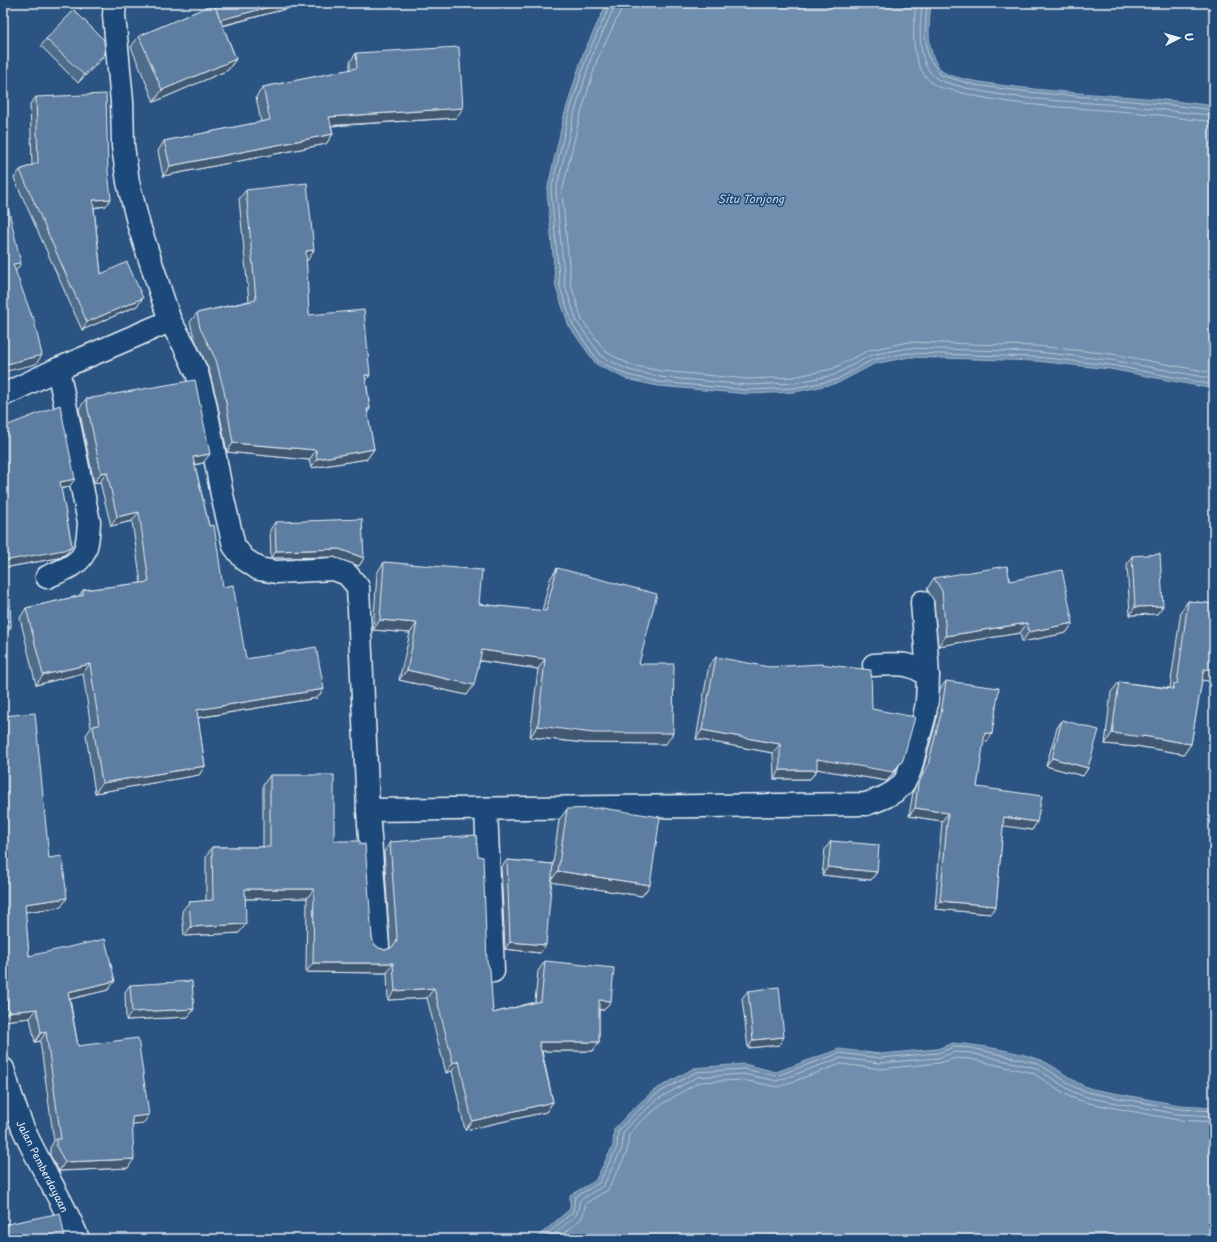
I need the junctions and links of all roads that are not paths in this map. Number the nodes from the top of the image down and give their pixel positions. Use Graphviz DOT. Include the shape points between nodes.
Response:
graph roads {
  1 [pos="115,3"];
  2 [pos="170,321"];
  3 [pos="58,369"];
  4 [pos="3,395"];
  5 [pos="47,577"];
  6 [pos="922,602"];
  7 [pos="874,665"];
  8 [pos="928,676"];
  9 [pos="486,809"];
  10 [pos="368,810"];
  11 [pos="378,947"];
  12 [pos="493,971"];
  13 [pos="3,1069"];
  14 [pos="78,1239"];
  1 -- 2 [label="street" via="123,146 128,182 139,226"];
  2 -- 3 [label="street"];
  2 -- 10 [label="street" via="199,380 234,546 244,559 259,569 276,572 334,569 347,574 358,587"];
  3 -- 4 [label="street"];
  3 -- 5 [label="street" via="89,528 88,547 80,561"];
  6 -- 8 [label="street"];
  7 -- 8 [label="street" via="917,667"];
  8 -- 9 [label="street" via="927,700 908,775 895,791 866,804"];
  9 -- 10 [label="street"];
  9 -- 12 [label="street"];
  10 -- 11 [label="street"];
  13 -- 14 [label="street, Jalan Pemberdayaan" via="12,1102 29,1141"];
}
